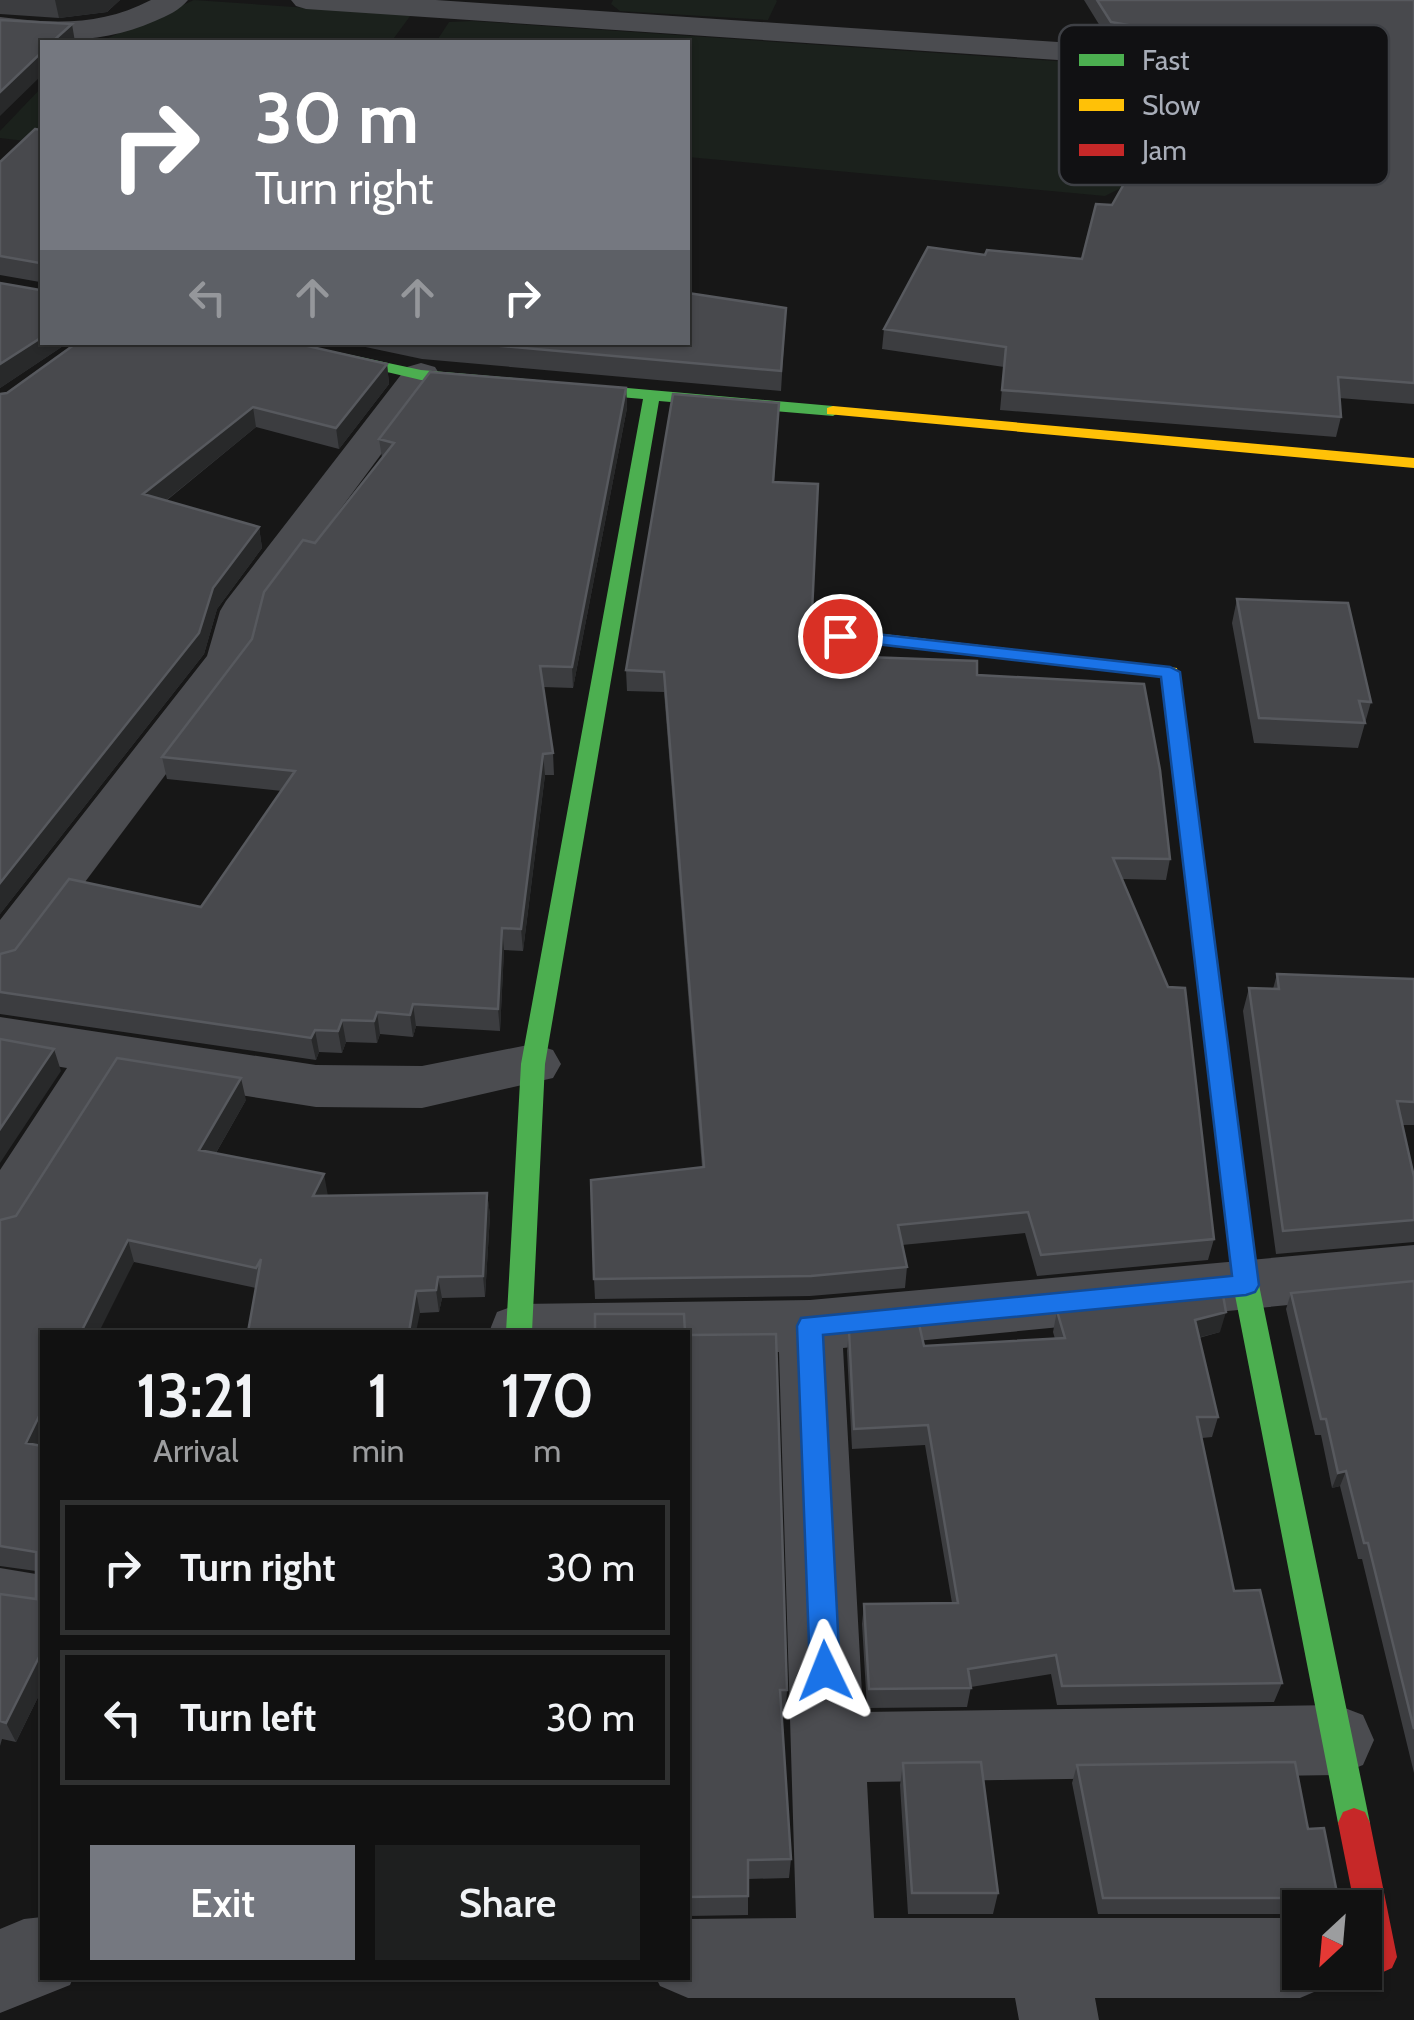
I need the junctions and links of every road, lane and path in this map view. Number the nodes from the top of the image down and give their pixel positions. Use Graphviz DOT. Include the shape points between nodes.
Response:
graph roads {
  1 [pos="173,0"];
  2 [pos="306,0"];
  3 [pos="855,0"];
  4 [pos="590,9"];
  5 [pos="0,26"];
  6 [pos="844,36"];
  7 [pos="1058,52"];
  8 [pos="281,345"];
  9 [pos="422,374"];
  10 [pos="652,396"];
  11 [pos="1414,463"];
  12 [pos="840,636"];
  13 [pos="0,958"];
  14 [pos="0,1037"];
  15 [pos="105,1055"];
  16 [pos="533,1064"];
  17 [pos="0,1219"];
  18 [pos="1414,1269"];
  19 [pos="1246,1285"];
  20 [pos="810,1326"];
  21 [pos="519,1330"];
  22 [pos="577,1330"];
  23 [pos="0,1590"];
  24 [pos="40,1596"];
  25 [pos="1338,1740"];
  26 [pos="828,1748"];
  27 [pos="40,1957"];
  28 [pos="1386,1957"];
  29 [pos="690,1958"];
  30 [pos="837,1960"];
  31 [pos="1282,1960"];
  32 [pos="0,1973"];
  33 [pos="1053,1990"];
  1 -- 5 [label="street" via="120,25 69,35"];
  2 -- 4 [label="street"];
  3 -- 6 [label="street"];
  4 -- 6 [label="street"];
  6 -- 7 [label="street"];
  8 -- 9 [label="street"];
  9 -- 10 [label="street"];
  9 -- 13 [label="street" via="242,611 230,658"];
  10 -- 11 [label="street"];
  10 -- 16 [label="street"];
  12 -- 19 [label="street" via="1170,672"];
  14 -- 15 [label="street"];
  15 -- 16 [label="street" via="316,1086 422,1087"];
  15 -- 17 [label="street"];
  16 -- 21 [label="street"];
  18 -- 19 [label="street"];
  19 -- 20 [label="street"];
  19 -- 25 [label="street"];
  20 -- 22 [label="street"];
  20 -- 26 [label="street"];
  23 -- 24 [label="lane"];
  25 -- 26 [label="street"];
  25 -- 28 [label="street"];
  26 -- 30 [label="street"];
  27 -- 32 [label="street"];
  29 -- 30 [label="street"];
  30 -- 33 [label="street"];
  31 -- 33 [label="street"];
}
